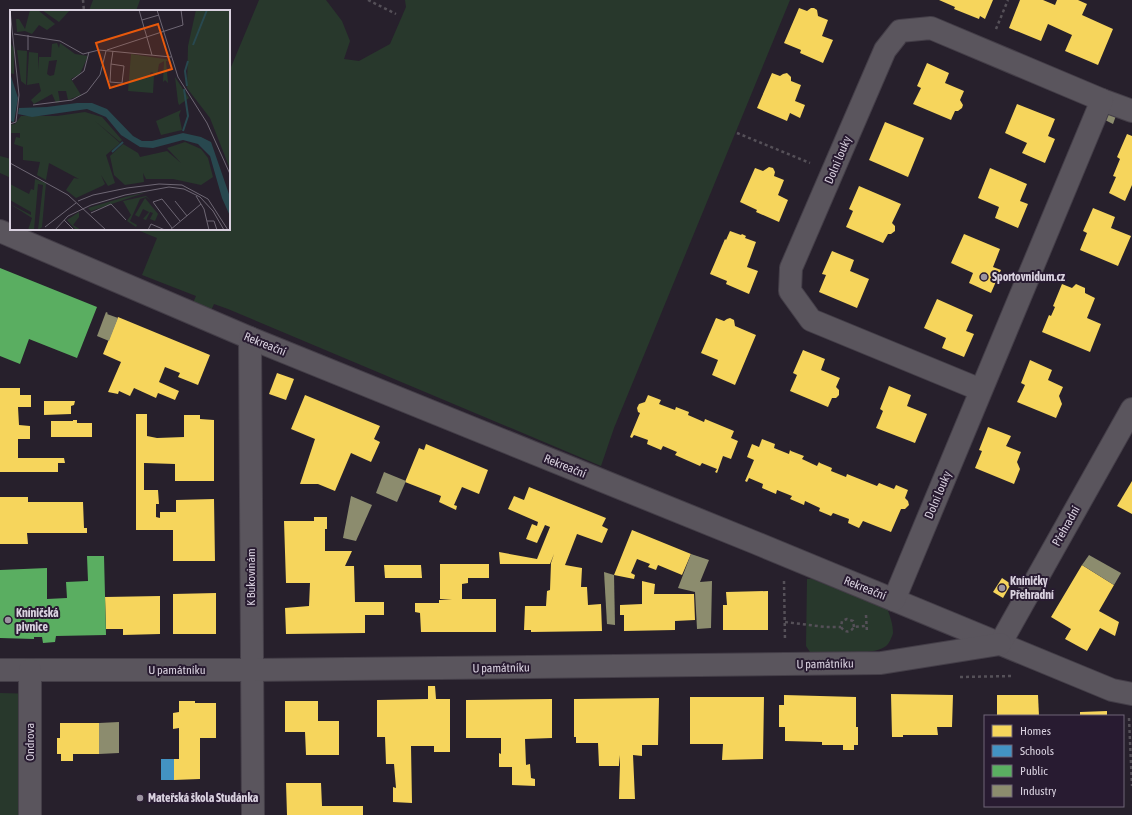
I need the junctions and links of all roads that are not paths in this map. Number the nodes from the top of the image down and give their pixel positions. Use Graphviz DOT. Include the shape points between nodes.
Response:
graph roads {
  1 [pos="1102,100"];
  2 [pos="1132,111"];
  3 [pos="0,231"];
  4 [pos="250,338"];
  5 [pos="982,390"];
  6 [pos="1132,409"];
  7 [pos="894,600"];
  8 [pos="1000,644"];
  9 [pos="0,670"];
  10 [pos="30,670"];
  11 [pos="253,670"];
  12 [pos="1130,694"];
  13 [pos="30,815"];
  14 [pos="254,815"];
  1 -- 2 [label="street, Dolní louky"];
  1 -- 5 [label="street, Dolní louky"];
  1 -- 5 [label="street, Dolní louky" via="931,28 900,31 885,50 791,268 790,291 811,320"];
  3 -- 4 [label="street, Rekreační"];
  4 -- 7 [label="street, Rekreační"];
  4 -- 11 [label="street, K Bukovinám"];
  5 -- 7 [label="street, Dolní louky"];
  6 -- 8 [label="street, Přehradní"];
  7 -- 8 [label="street, Rekreační"];
  8 -- 11 [label="street, U památníku" via="881,663"];
  8 -- 12 [label="street, Rekreační" via="1112,690"];
  9 -- 10 [label="street, U památníku"];
  10 -- 11 [label="street, U památníku"];
  10 -- 13 [label="street, Ondrova"];
  11 -- 14 [label="street, K Bukovinám"];
}
